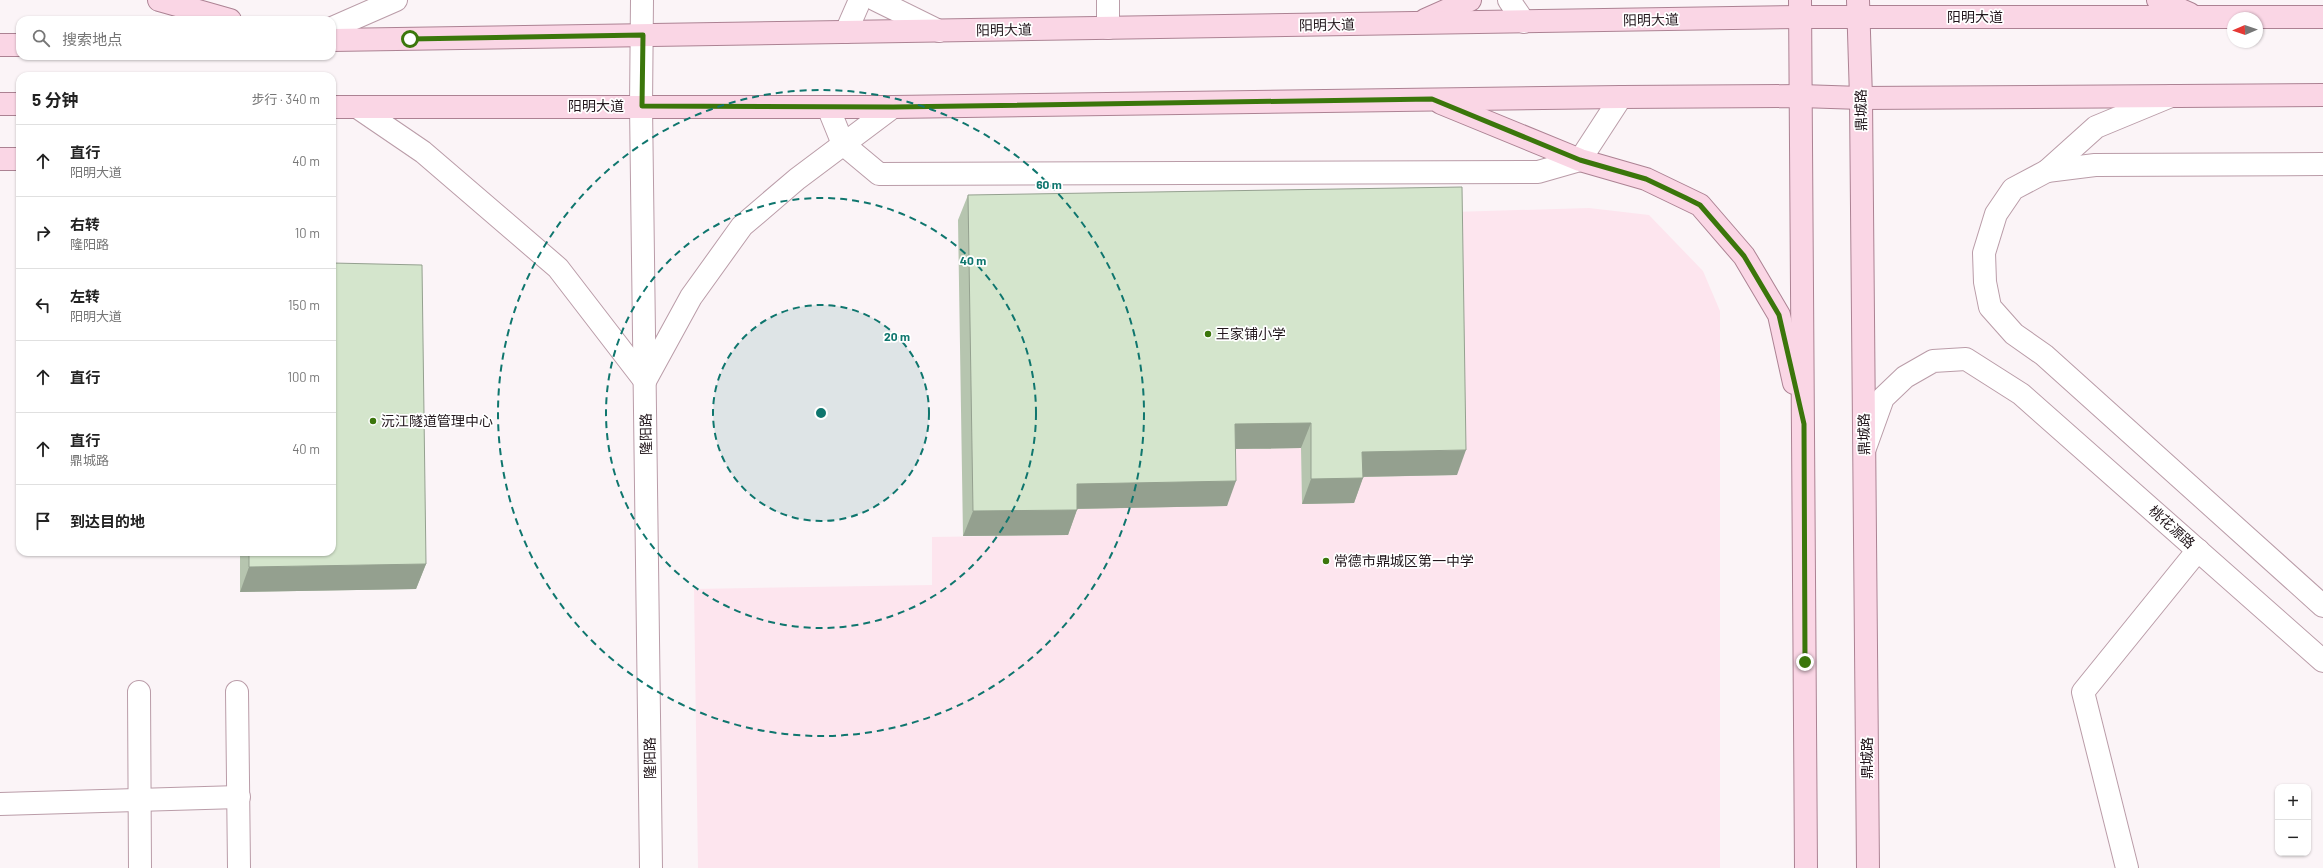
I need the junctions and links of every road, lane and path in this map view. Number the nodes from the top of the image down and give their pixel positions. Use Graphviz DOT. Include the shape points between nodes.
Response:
graph roads {
  1 [pos="159,0"];
  2 [pos="396,0"];
  3 [pos="642,0"];
  4 [pos="860,0"];
  5 [pos="876,0"];
  6 [pos="1108,0"];
  7 [pos="1470,0"];
  8 [pos="1509,0"];
  9 [pos="2158,0"];
  10 [pos="1800,8"];
  11 [pos="1858,9"];
  12 [pos="216,16"];
  13 [pos="2197,17"];
  14 [pos="2323,17"];
  15 [pos="1524,22"];
  16 [pos="1416,24"];
  17 [pos="336,26"];
  18 [pos="1108,28"];
  19 [pos="939,31"];
  20 [pos="846,32"];
  21 [pos="643,35"];
  22 [pos="336,40"];
  23 [pos="0,45"];
  24 [pos="16,45"];
  25 [pos="1801,96"];
  26 [pos="2171,96"];
  27 [pos="2323,96"];
  28 [pos="1621,97"];
  29 [pos="1861,98"];
  30 [pos="1432,99"];
  31 [pos="0,104"];
  32 [pos="16,104"];
  33 [pos="336,106"];
  34 [pos="642,106"];
  35 [pos="357,107"];
  36 [pos="828,107"];
  37 [pos="893,107"];
  38 [pos="336,117"];
  39 [pos="843,144"];
  40 [pos="0,159"];
  41 [pos="16,159"];
  42 [pos="1580,160"];
  43 [pos="2323,164"];
  44 [pos="2047,170"];
  45 [pos="645,381"];
  46 [pos="1804,424"];
  47 [pos="1865,448"];
  48 [pos="2198,550"];
  49 [pos="2323,606"];
  50 [pos="2323,661"];
  51 [pos="139,692"];
  52 [pos="237,692"];
  53 [pos="239,797"];
  54 [pos="140,800"];
  55 [pos="0,804"];
  56 [pos="140,868"];
  57 [pos="239,868"];
  58 [pos="651,868"];
  59 [pos="1806,868"];
  60 [pos="1868,868"];
  61 [pos="2127,868"];
  1 -- 12 [label="main road"];
  2 -- 17 [label="street"];
  3 -- 21 [label="street, 隆阳路"];
  4 -- 20 [label="street"];
  5 -- 19 [label="street"];
  6 -- 18 [label="street"];
  7 -- 16 [label="main road"];
  8 -- 15 [label="street"];
  9 -- 13 [label="main road"];
  10 -- 11 [label="main road, 阳明大道"];
  10 -- 15 [label="main road, 阳明大道"];
  10 -- 25 [label="main road"];
  11 -- 13 [label="main road, 阳明大道"];
  11 -- 29 [label="main road, 鼎城路"];
  13 -- 14 [label="main road, 阳明大道"];
  15 -- 16 [label="main road, 阳明大道"];
  16 -- 18 [label="main road, 阳明大道"];
  18 -- 19 [label="main road, 阳明大道"];
  19 -- 20 [label="main road, 阳明大道"];
  20 -- 21 [label="main road, 阳明大道"];
  21 -- 22 [label="main road, 阳明大道"];
  21 -- 34 [label="street, 隆阳路"];
  23 -- 24 [label="main road"];
  25 -- 28 [label="main road, 阳明大道"];
  25 -- 29 [label="main road, 阳明大道"];
  25 -- 46 [label="main road"];
  26 -- 27 [label="main road, 阳明大道"];
  26 -- 29 [label="main road, 阳明大道"];
  26 -- 44 [label="street" via="2096,127"];
  28 -- 30 [label="main road, 阳明大道"];
  28 -- 42 [label="street"];
  29 -- 47 [label="main road, 鼎城路"];
  30 -- 37 [label="main road, 阳明大道"];
  30 -- 42 [label="main road"];
  31 -- 32 [label="main road"];
  33 -- 35 [label="main road, 阳明大道"];
  34 -- 35 [label="main road, 阳明大道"];
  34 -- 36 [label="main road, 阳明大道"];
  34 -- 45 [label="street, 隆阳路"];
  35 -- 38 [label="main road, 阳明大道"];
  35 -- 45 [label="street" via="423,152 558,268"];
  36 -- 37 [label="main road, 阳明大道"];
  36 -- 39 [label="street"];
  37 -- 39 [label="street"];
  39 -- 42 [label="street" via="878,174 1538,172"];
  39 -- 45 [label="street" via="797,178 742,226 691,297"];
  40 -- 41 [label="main road"];
  42 -- 46 [label="main road" via="1646,179 1700,205 1744,256 1779,315"];
  43 -- 44 [label="street" via="2095,165"];
  44 -- 49 [label="street" via="2013,189 1996,214 1984,252 1990,308 2014,334 2044,355"];
  45 -- 58 [label="street, 隆阳路"];
  46 -- 59 [label="main road"];
  47 -- 48 [label="street, 桃花源路" via="1883,398 1905,377 1933,361 1966,359 2021,394"];
  47 -- 60 [label="main road, 鼎城路"];
  48 -- 50 [label="street, 桃花源路"];
  48 -- 61 [label="street" via="2083,692"];
  51 -- 54 [label="street"];
  52 -- 53 [label="street"];
  53 -- 54 [label="street"];
  53 -- 57 [label="street"];
  54 -- 55 [label="street"];
  54 -- 56 [label="street"];
}
